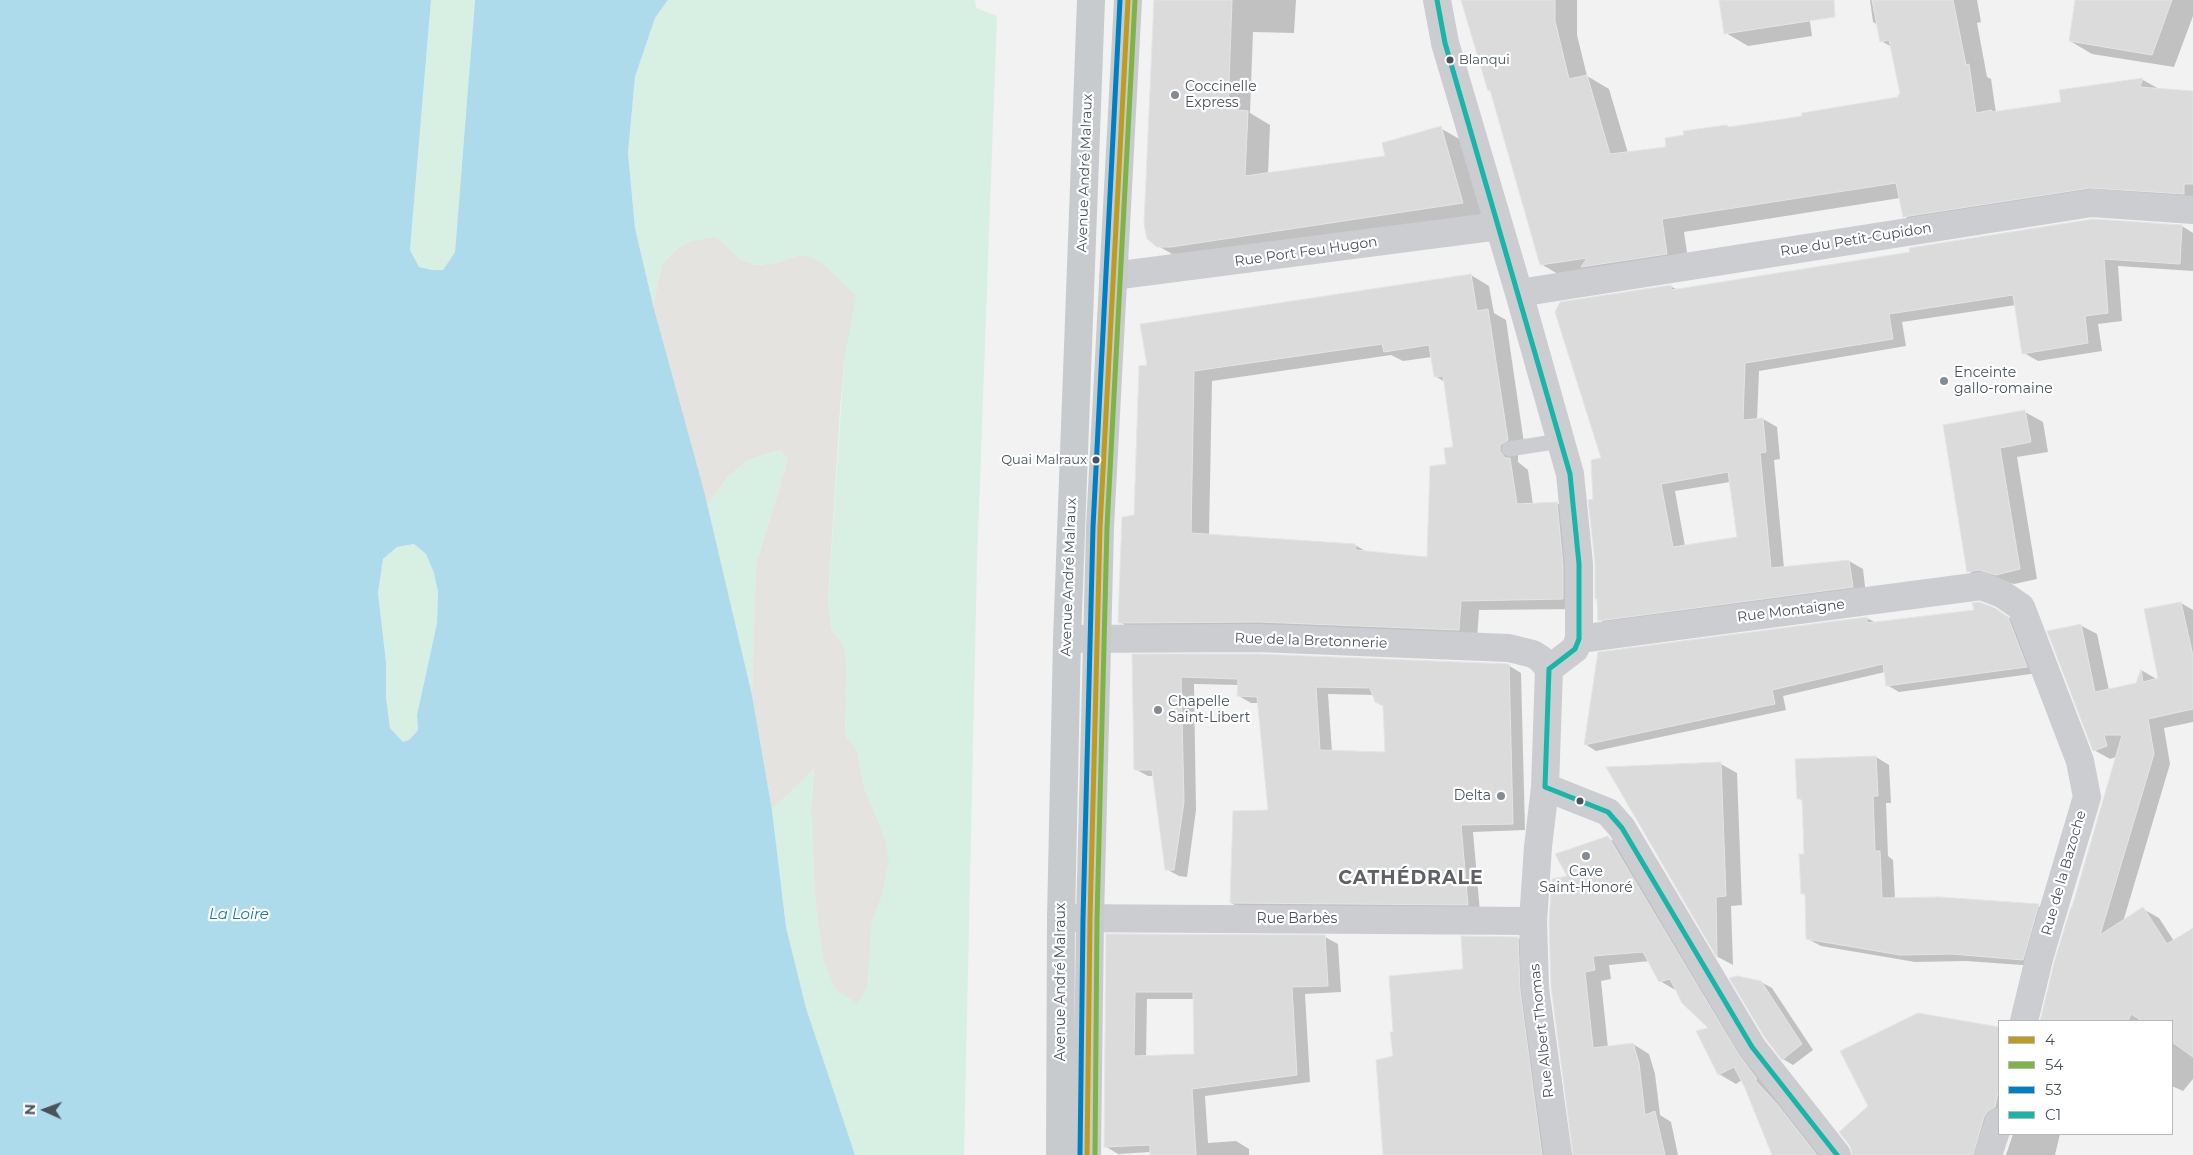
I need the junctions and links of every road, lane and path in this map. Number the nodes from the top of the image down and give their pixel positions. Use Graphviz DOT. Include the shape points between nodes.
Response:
graph roads {
  1 [pos="1091,0"];
  2 [pos="1128,0"];
  3 [pos="1437,0"];
  4 [pos="2193,210"];
  5 [pos="1499,226"];
  6 [pos="1113,276"];
  7 [pos="1519,293"];
  8 [pos="1560,441"];
  9 [pos="1509,449"];
  10 [pos="2002,594"];
  11 [pos="1066,639"];
  12 [pos="1579,639"];
  13 [pos="1097,640"];
  14 [pos="1549,669"];
  15 [pos="1545,787"];
  16 [pos="1061,918"];
  17 [pos="1090,918"];
  18 [pos="1533,921"];
  19 [pos="2024,1020"];
  20 [pos="1998,1125"];
  21 [pos="1060,1155"];
  22 [pos="1087,1155"];
  23 [pos="1558,1155"];
  24 [pos="1837,1155"];
  25 [pos="1988,1155"];
  1 -- 11 [label="main road, Avenue André Malraux"];
  2 -- 6 [label="main road, Avenue André Malraux"];
  3 -- 5 [label="street" via="1445,43"];
  4 -- 7 [label="street, Rue du Petit-Cupidon" via="2092,203"];
  5 -- 6 [label="street, Rue Port Feu Hugon"];
  5 -- 7 [label="street"];
  6 -- 13 [label="main road, Avenue André Malraux"];
  7 -- 8 [label="street"];
  8 -- 9 [label="lane"];
  8 -- 12 [label="street" via="1570,474 1579,564"];
  10 -- 12 [label="street, Rue Montaigne" via="1981,586"];
  10 -- 19 [label="street, Rue de la Bazoche" via="2021,607 2080,761 2087,797"];
  11 -- 13 [label="street, Rue de la Bretonnerie"];
  11 -- 16 [label="main road, Avenue André Malraux"];
  12 -- 14 [label="street" via="1575,649"];
  13 -- 14 [label="street, Rue de la Bretonnerie" via="1258,638 1509,648 1534,654"];
  13 -- 17 [label="main road, Avenue André Malraux"];
  14 -- 15 [label="street, Rue Albert Thomas"];
  15 -- 18 [label="street, Rue Albert Thomas"];
  15 -- 24 [label="street" via="1608,812 1622,828 1752,1047"];
  16 -- 17 [label="street, Rue Barbès"];
  16 -- 21 [label="main road, Avenue André Malraux"];
  17 -- 18 [label="street, Rue Barbès"];
  17 -- 22 [label="main road, Avenue André Malraux"];
  18 -- 23 [label="street, Rue Albert Thomas" via="1535,988"];
  20 -- 25 [label="street"];
}
